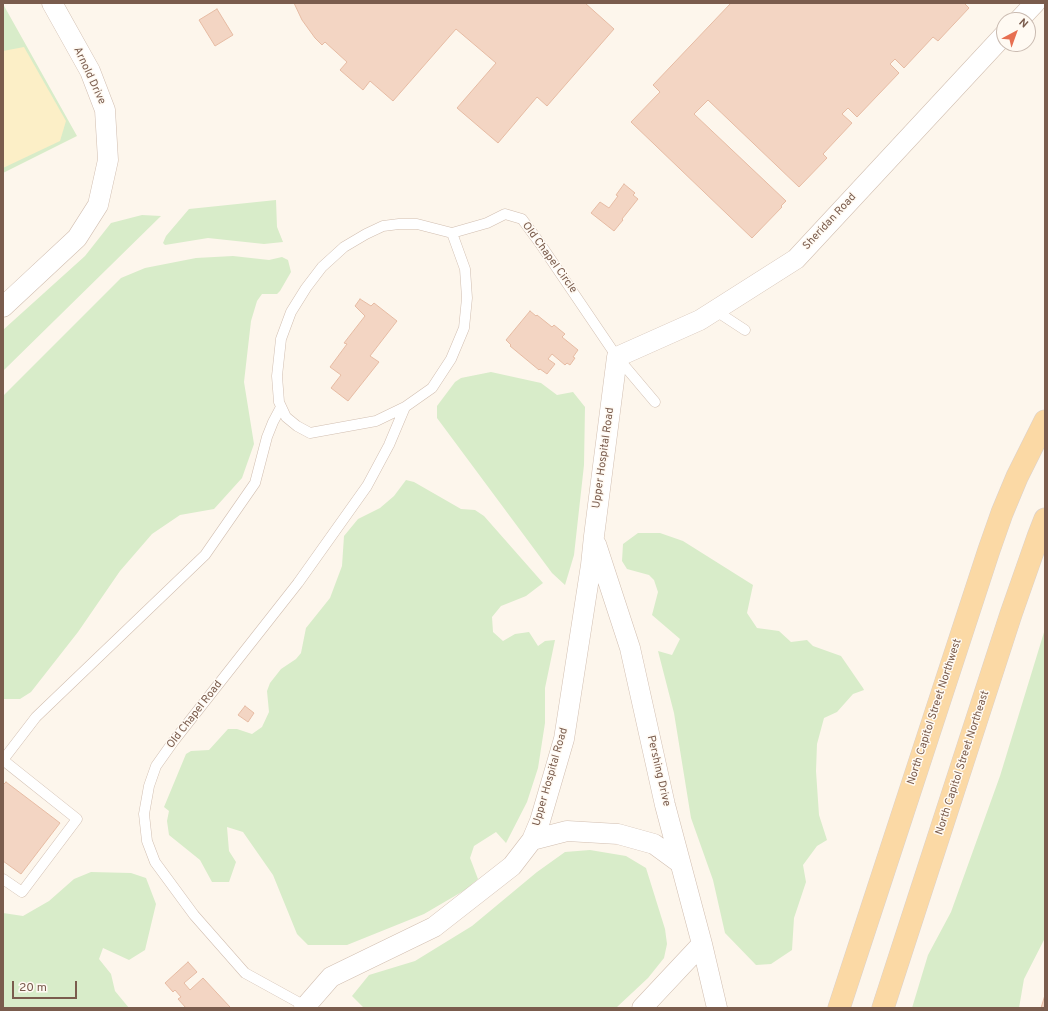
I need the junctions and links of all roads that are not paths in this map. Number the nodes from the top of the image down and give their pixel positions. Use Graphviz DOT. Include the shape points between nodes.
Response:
graph roads {
  1 [pos="52,3"];
  2 [pos="1034,3"];
  3 [pos="1026,12"];
  4 [pos="996,44"];
  5 [pos="452,233"];
  6 [pos="3,307"];
  7 [pos="716,310"];
  8 [pos="745,330"];
  9 [pos="617,357"];
  10 [pos="655,402"];
  11 [pos="281,407"];
  12 [pos="405,407"];
  13 [pos="1045,421"];
  14 [pos="1045,519"];
  15 [pos="594,536"];
  16 [pos="3,760"];
  17 [pos="532,840"];
  18 [pos="680,862"];
  19 [pos="3,879"];
  20 [pos="702,944"];
  21 [pos="305,1007"];
  22 [pos="642,1008"];
  23 [pos="717,1008"];
  24 [pos="839,1008"];
  25 [pos="883,1008"];
  1 -- 6 [label="street, Arnold Drive" via="90,71 105,110 108,160 98,205 76,238"];
  2 -- 3 [label="street"];
  4 -- 7 [label="street, Sheridan Road" via="796,259"];
  5 -- 9 [label="lane, Old Chapel Circle" via="487,223 506,214 522,220"];
  5 -- 11 [label="lane" via="417,224 383,226 344,247 322,267 291,312 281,339 277,376"];
  5 -- 12 [label="lane" via="465,269 468,298 464,328 452,359 432,388"];
  7 -- 8 [label="lane"];
  7 -- 9 [label="street, Sheridan Road" via="700,320"];
  9 -- 10 [label="lane, Old Chapel Circle"];
  9 -- 15 [label="street, Upper Hospital Road"];
  11 -- 12 [label="lane" via="286,417 310,433 376,421"];
  11 -- 16 [label="lane" via="267,437 255,483 205,555 36,717"];
  12 -- 21 [label="lane, Old Chapel Road" via="389,445 362,492 298,583 156,766 144,814 146,841 155,862 194,914 245,973"];
  13 -- 24 [label="main road, North Capitol Street Northwest" via="1017,478 986,556"];
  14 -- 25 [label="main road, North Capitol Street Northeast"];
  15 -- 17 [label="street, Upper Hospital Road" via="564,739"];
  15 -- 18 [label="street, Pershing Drive" via="630,648"];
  16 -- 19 [label="lane" via="77,819 22,892"];
  17 -- 18 [label="street" via="567,831 618,834 654,844"];
  17 -- 21 [label="street, Upper Hospital Road" via="512,866 434,928 331,977"];
  18 -- 20 [label="street, Pershing Drive"];
  20 -- 22 [label="street"];
  20 -- 23 [label="street, Pershing Drive"];
}
